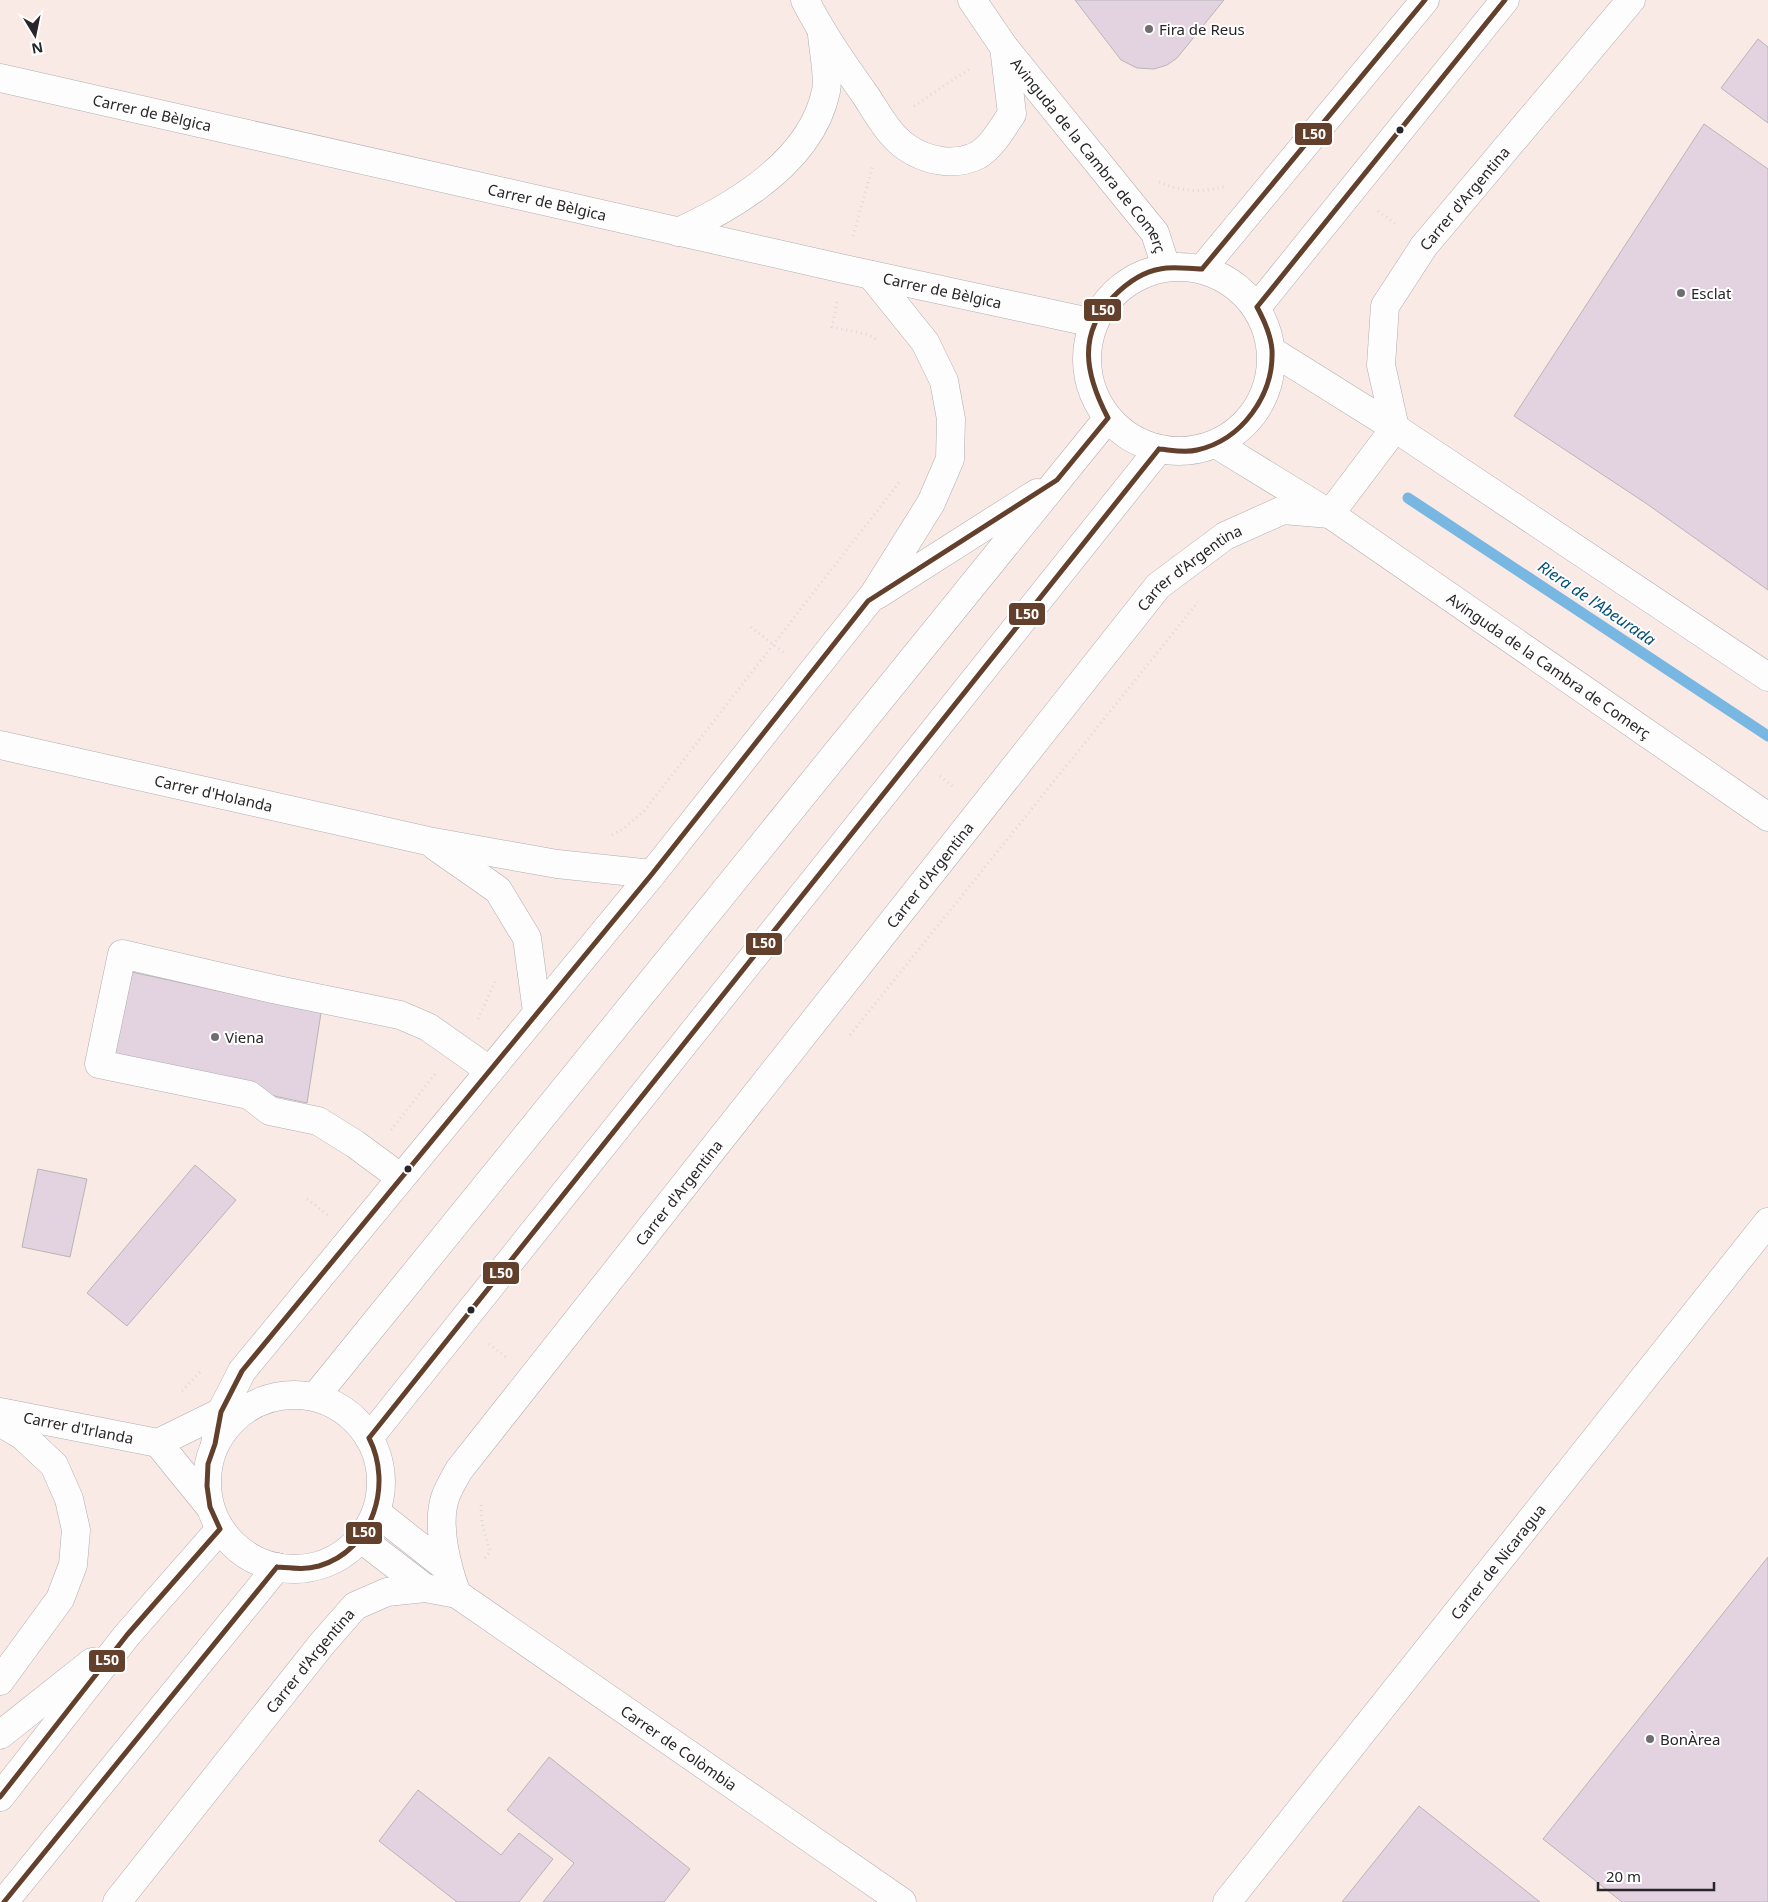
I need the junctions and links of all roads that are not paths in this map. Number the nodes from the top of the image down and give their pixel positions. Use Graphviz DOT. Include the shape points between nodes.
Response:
graph roads {
  1 [pos="805,0"];
  2 [pos="972,0"];
  3 [pos="1425,0"];
  4 [pos="1505,0"];
  5 [pos="1631,0"];
  6 [pos="822,32"];
  7 [pos="1004,47"];
  8 [pos="0,78"];
  9 [pos="678,232"];
  10 [pos="1166,268"];
  11 [pos="1202,269"];
  12 [pos="871,275"];
  13 [pos="1257,308"];
  14 [pos="1094,323"];
  15 [pos="1272,351"];
  16 [pos="1108,418"];
  17 [pos="1395,428"];
  18 [pos="1216,444"];
  19 [pos="1159,449"];
  20 [pos="1057,480"];
  21 [pos="1330,514"];
  22 [pos="868,601"];
  23 [pos="1768,677"];
  24 [pos="0,746"];
  25 [pos="1768,817"];
  26 [pos="428,841"];
  27 [pos="652,874"];
  28 [pos="537,1012"];
  29 [pos="489,1070"];
  30 [pos="401,1178"];
  31 [pos="1768,1222"];
  32 [pos="315,1397"];
  33 [pos="257,1403"];
  34 [pos="0,1412"];
  35 [pos="221,1412"];
  36 [pos="0,1422"];
  37 [pos="369,1438"];
  38 [pos="158,1443"];
  39 [pos="215,1444"];
  40 [pos="376,1512"];
  41 [pos="215,1518"];
  42 [pos="360,1538"];
  43 [pos="277,1567"];
  44 [pos="447,1568"];
  45 [pos="425,1588"];
  46 [pos="457,1594"];
  47 [pos="127,1635"];
  48 [pos="0,1681"];
  49 [pos="0,1735"];
  50 [pos="0,1796"];
  51 [pos="4,1902"];
  52 [pos="117,1902"];
  53 [pos="902,1902"];
  54 [pos="1227,1902"];
  1 -- 6 [label="street, Avinguda de la Cambra de Comerç"];
  2 -- 7 [label="street, Avinguda de la Cambra de Comerç"];
  3 -- 11 [label="street"];
  4 -- 13 [label="street"];
  5 -- 17 [label="street, Carrer d'Argentina" via="1424,246 1385,306 1381,365"];
  6 -- 7 [label="street, Avinguda de la Cambra de Comerç" via="885,125 906,147 935,160 955,162 978,154 994,141 1012,114"];
  6 -- 9 [label="street, Avinguda de la Cambra de Comerç" via="826,90 814,124 793,153 759,184 711,217"];
  7 -- 10 [label="street, Avinguda de la Cambra de Comerç" via="1155,233"];
  8 -- 9 [label="street, Carrer de Bèlgica"];
  9 -- 12 [label="street, Carrer de Bèlgica"];
  10 -- 11 [label="street"];
  10 -- 14 [label="street" via="1133,278 1107,301"];
  11 -- 13 [label="street" via="1233,283"];
  12 -- 14 [label="street, Carrer de Bèlgica"];
  12 -- 22 [label="street" via="925,342 944,380 951,419 950,459 931,503"];
  13 -- 15 [label="street" via="1267,328"];
  14 -- 16 [label="street" via="1088,347 1088,372 1095,396"];
  15 -- 17 [label="street"];
  15 -- 18 [label="street" via="1267,389 1247,422"];
  16 -- 19 [label="street" via="1131,438"];
  16 -- 20 [label="street"];
  17 -- 21 [label="street"];
  17 -- 23 [label="street"];
  18 -- 19 [label="street" via="1197,450"];
  18 -- 21 [label="street, Avinguda de la Cambra de Comerç"];
  19 -- 37 [label="street"];
  20 -- 22 [label="street"];
  20 -- 32 [label="street"];
  21 -- 25 [label="street, Avinguda de la Cambra de Comerç"];
  21 -- 44 [label="street, Carrer d'Argentina" via="1283,510 1225,536 1158,586 459,1470 444,1499 442,1534"];
  22 -- 27 [label="street"];
  24 -- 26 [label="street, Carrer d'Holanda"];
  26 -- 27 [label="street, Carrer d'Holanda" via="557,864"];
  26 -- 28 [label="street, Carrer d'Holanda" via="498,890 527,938"];
  27 -- 28 [label="street"];
  28 -- 29 [label="street"];
  29 -- 30 [label="street"];
  29 -- 30 [label="street" via="428,1027 400,1015 122,954 99,1064 249,1095 270,1111 318,1122"];
  30 -- 35 [label="street" via="242,1371"];
  31 -- 54 [label="street, Carrer de Nicaragua"];
  32 -- 33 [label="street" via="285,1395"];
  32 -- 37 [label="street" via="355,1419"];
  33 -- 35 [label="street"];
  33 -- 39 [label="street" via="233,1420"];
  34 -- 38 [label="street, Carrer d'Irlanda"];
  35 -- 38 [label="street"];
  35 -- 39 [label="street"];
  36 -- 48 [label="street" via="23,1436 54,1464 69,1499 76,1530 73,1565 60,1599"];
  37 -- 40 [label="street" via="379,1461 381,1487"];
  38 -- 41 [label="street"];
  39 -- 41 [label="street" via="208,1464 207,1486"];
  40 -- 42 [label="street"];
  40 -- 44 [label="street"];
  41 -- 43 [label="street" via="235,1546 255,1560"];
  41 -- 47 [label="street"];
  42 -- 43 [label="street" via="343,1554 322,1564 300,1569"];
  42 -- 45 [label="street"];
  43 -- 51 [label="street"];
  44 -- 46 [label="street, Carrer d'Argentina"];
  45 -- 46 [label="street, Carrer d'Argentina"];
  45 -- 52 [label="street, Carrer d'Argentina" via="386,1592 355,1606"];
  46 -- 53 [label="street, Carrer de Colòmbia"];
  47 -- 49 [label="street"];
  47 -- 50 [label="street"];
}
